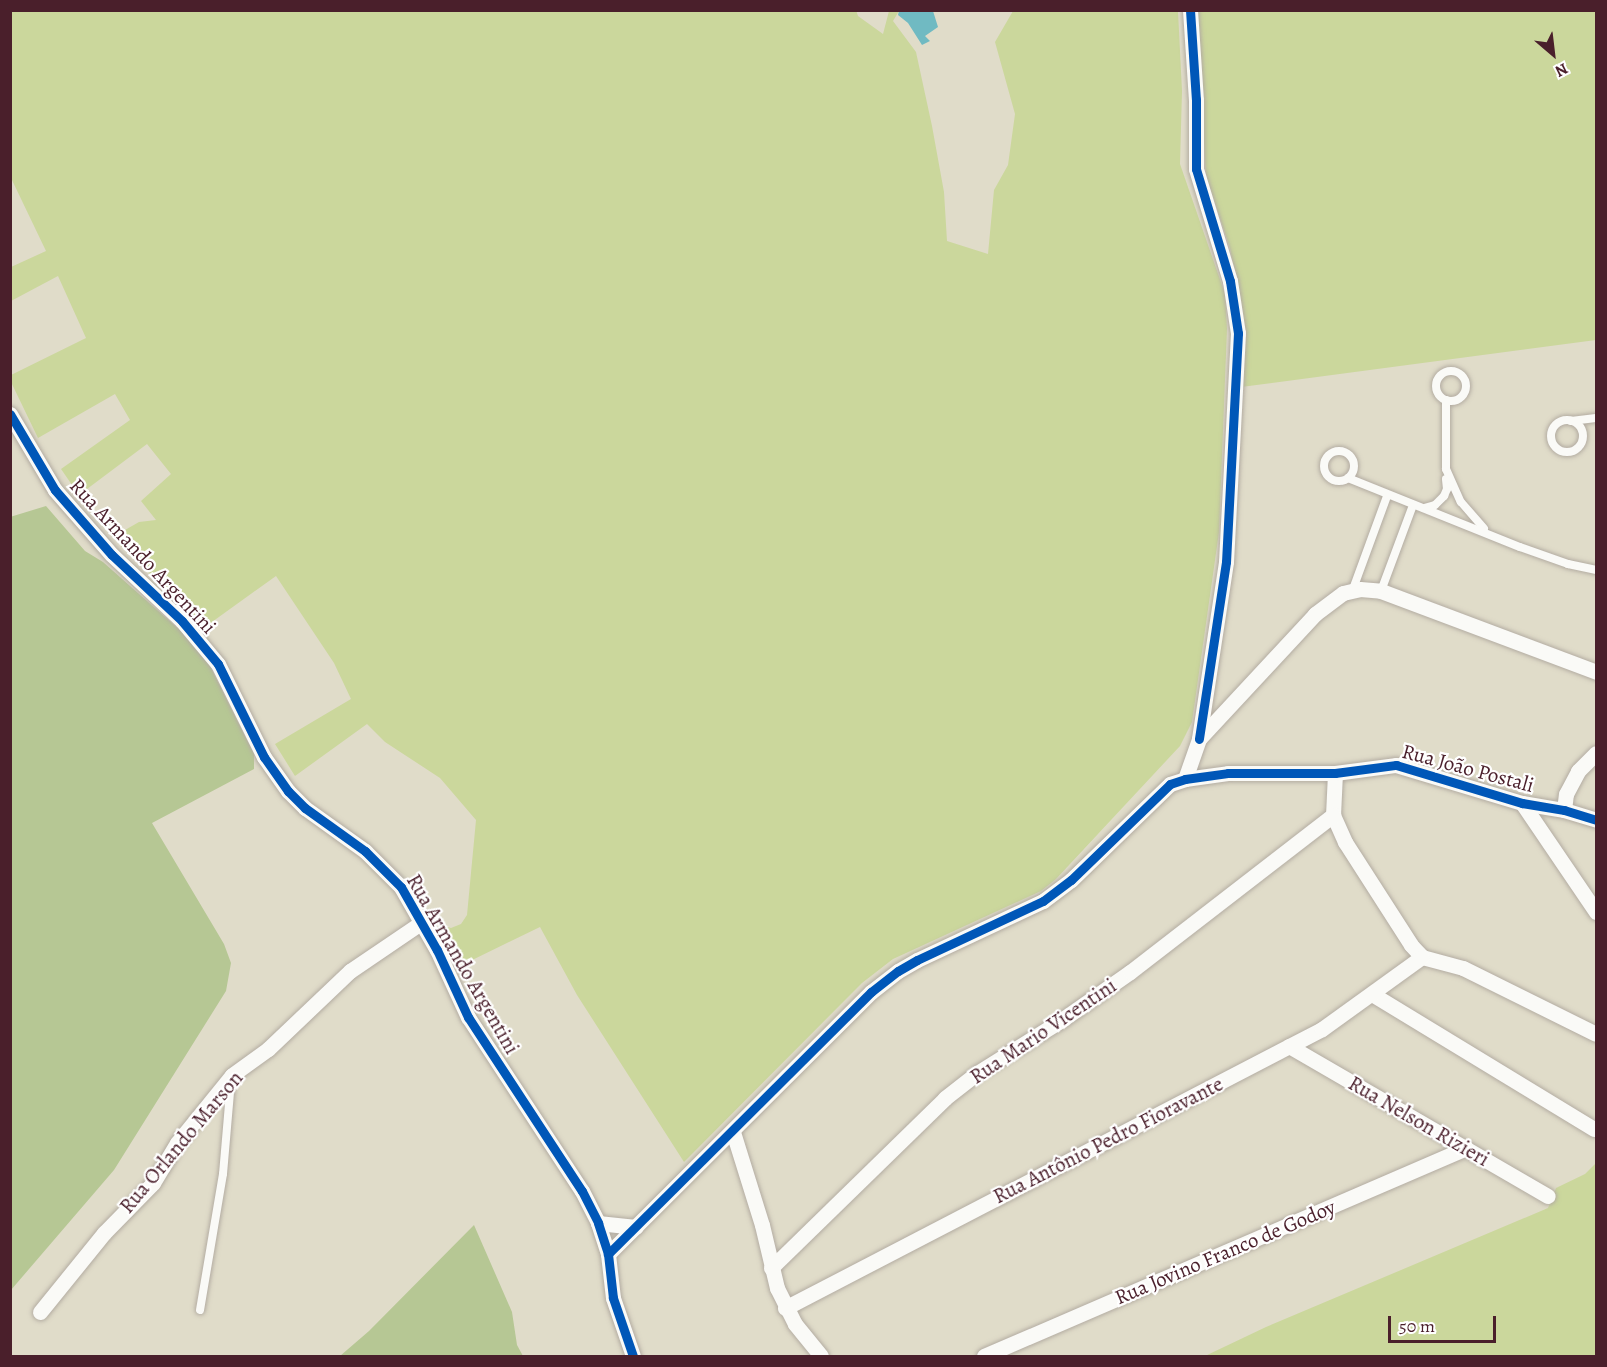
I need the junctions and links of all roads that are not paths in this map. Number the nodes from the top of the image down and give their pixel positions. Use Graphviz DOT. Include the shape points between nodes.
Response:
graph roads {
  1 [pos="1190,10"];
  2 [pos="1446,400"];
  3 [pos="10,414"];
  4 [pos="1596,418"];
  5 [pos="1571,421"];
  6 [pos="1446,469"];
  7 [pos="1348,478"];
  8 [pos="1387,496"];
  9 [pos="1413,505"];
  10 [pos="1424,508"];
  11 [pos="1490,534"];
  12 [pos="1596,570"];
  13 [pos="1353,591"];
  14 [pos="1381,591"];
  15 [pos="1596,672"];
  16 [pos="1199,739"];
  17 [pos="1596,753"];
  18 [pos="1335,773"];
  19 [pos="1185,779"];
  20 [pos="1522,803"];
  21 [pos="1564,810"];
  22 [pos="1333,815"];
  23 [pos="1596,820"];
  24 [pos="1596,912"];
  25 [pos="422,922"];
  26 [pos="1422,957"];
  27 [pos="1372,994"];
  28 [pos="1596,1034"];
  29 [pos="1289,1046"];
  30 [pos="232,1075"];
  31 [pos="1594,1129"];
  32 [pos="733,1132"];
  33 [pos="1466,1148"];
  34 [pos="1548,1197"];
  35 [pos="597,1223"];
  36 [pos="636,1227"];
  37 [pos="608,1254"];
  38 [pos="771,1268"];
  39 [pos="785,1308"];
  40 [pos="200,1310"];
  41 [pos="40,1311"];
  42 [pos="633,1356"];
  43 [pos="821,1356"];
  44 [pos="984,1356"];
  1 -- 16 [label="street" via="1196,169 1230,281 1238,333 1229,532"];
  2 -- 6 [label="lane"];
  3 -- 25 [label="street, Rua Armando Argentini" via="55,490 112,555 182,621 218,664 264,757 282,783 305,808 386,869"];
  4 -- 5 [label="lane"];
  5 -- 5 [label="lane" via="1556,424 1551,434 1562,451 1576,449 1582,441 1580,427"];
  6 -- 10 [label="lane" via="1444,496 1436,505"];
  6 -- 11 [label="lane" via="1461,502"];
  7 -- 8 [label="lane"];
  8 -- 9 [label="lane"];
  8 -- 13 [label="lane"];
  9 -- 10 [label="lane"];
  9 -- 14 [label="lane"];
  10 -- 11 [label="lane"];
  11 -- 12 [label="lane" via="1568,564"];
  13 -- 14 [label="street"];
  13 -- 16 [label="street" via="1328,602 1315,614"];
  14 -- 15 [label="street"];
  16 -- 19 [label="street"];
  17 -- 21 [label="street" via="1578,771 1566,794"];
  18 -- 19 [label="street, Rua João Postali" via="1228,773"];
  18 -- 20 [label="street, Rua João Postali" via="1396,765"];
  18 -- 22 [label="street"];
  19 -- 32 [label="street" via="1170,784 1071,880 1043,901 898,971 871,992"];
  20 -- 21 [label="street, Rua João Postali"];
  20 -- 24 [label="street"];
  21 -- 23 [label="street, Rua João Postali"];
  22 -- 26 [label="street" via="1344,842"];
  22 -- 38 [label="street, Rua Mario Vicentini" via="1130,972 945,1098"];
  25 -- 30 [label="street, Rua Orlando Marson" via="350,971 268,1049"];
  25 -- 35 [label="street, Rua Armando Argentini" via="468,1017 576,1182"];
  26 -- 27 [label="street, Rua Antônio Pedro Fioravante"];
  26 -- 28 [label="street" via="1463,968"];
  27 -- 29 [label="street, Rua Antônio Pedro Fioravante" via="1322,1029"];
  27 -- 31 [label="street"];
  29 -- 33 [label="street, Rua Nelson Rizieri"];
  29 -- 39 [label="street, Rua Antônio Pedro Fioravante"];
  30 -- 40 [label="lane" via="223,1174"];
  30 -- 41 [label="street, Rua Orlando Marson" via="177,1143 153,1183 104,1233"];
  32 -- 36 [label="street"];
  32 -- 38 [label="street"];
  33 -- 34 [label="street, Rua Nelson Rizieri"];
  33 -- 44 [label="street, Rua Jovino Franco de Godoy"];
  35 -- 36 [label="street"];
  35 -- 37 [label="street, Rua Armando Argentini"];
  36 -- 37 [label="street"];
  37 -- 42 [label="street, Rua Armando Argentini" via="613,1298"];
  38 -- 39 [label="street"];
  39 -- 43 [label="street"];
}
